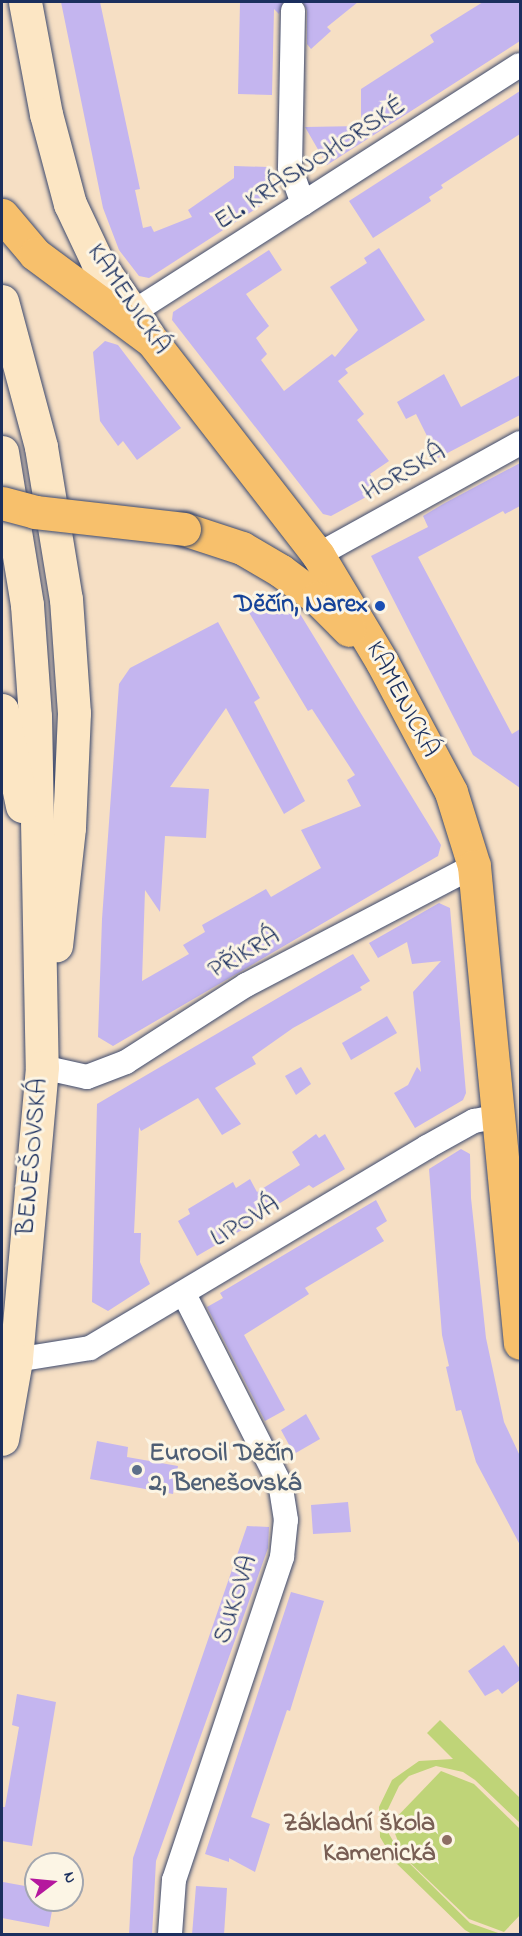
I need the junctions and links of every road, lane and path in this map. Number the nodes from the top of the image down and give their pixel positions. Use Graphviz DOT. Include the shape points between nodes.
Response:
graph roads {
  1 [pos="25,2"];
  2 [pos="293,11"];
  3 [pos="520,65"];
  4 [pos="303,204"];
  5 [pos="2,215"];
  6 [pos="2,301"];
  7 [pos="132,313"];
  8 [pos="152,341"];
  9 [pos="520,443"];
  10 [pos="2,452"];
  11 [pos="2,503"];
  12 [pos="318,555"];
  13 [pos="382,662"];
  14 [pos="2,710"];
  15 [pos="474,866"];
  16 [pos="37,872"];
  17 [pos="42,1067"];
  18 [pos="499,1116"];
  19 [pos="184,1294"];
  20 [pos="520,1342"];
  21 [pos="16,1360"];
  22 [pos="2,1439"];
  23 [pos="170,1935"];
  1 -- 7 [label="main road, KAMENICKÁ" via="46,114 70,204 96,261"];
  2 -- 4 [label="street" via="290,168"];
  3 -- 4 [label="street, EL. KRÁSNOHORSKÉ"];
  4 -- 7 [label="street, EL. KRÁSNOHORSKÉ"];
  5 -- 8 [label="main road" via="35,254"];
  6 -- 17 [label="main road" via="59,541 74,713 69,828"];
  7 -- 8 [label="main road, KAMENICKÁ"];
  8 -- 12 [label="main road, KAMENICKÁ"];
  9 -- 12 [label="street, HORSKÁ"];
  10 -- 16 [label="main road, BENEŠOVSKÁ" via="27,605 35,716"];
  11 -- 13 [label="main road, bridge" via="35,512 184,529 242,548 317,598"];
  12 -- 13 [label="main road, KAMENICKÁ"];
  13 -- 15 [label="main road, KAMENICKÁ" via="451,792"];
  14 -- 16 [label="main road, BENEŠOVSKÁ"];
  15 -- 17 [label="street, PŘÍKRÁ" via="246,985 126,1062 87,1077"];
  15 -- 18 [label="main road, KAMENICKÁ"];
  16 -- 17 [label="main road, BENEŠOVSKÁ"];
  17 -- 21 [label="main road, BENEŠOVSKÁ"];
  18 -- 19 [label="street, LIPOVÁ" via="474,1121 427,1147"];
  18 -- 20 [label="main road, KAMENICKÁ"];
  19 -- 21 [label="street, LIPOVÁ" via="90,1348"];
  19 -- 23 [label="street, SUKOVA" via="279,1484 286,1520 282,1557 174,1880"];
  21 -- 22 [label="main road, BENEŠOVSKÁ"];
}
